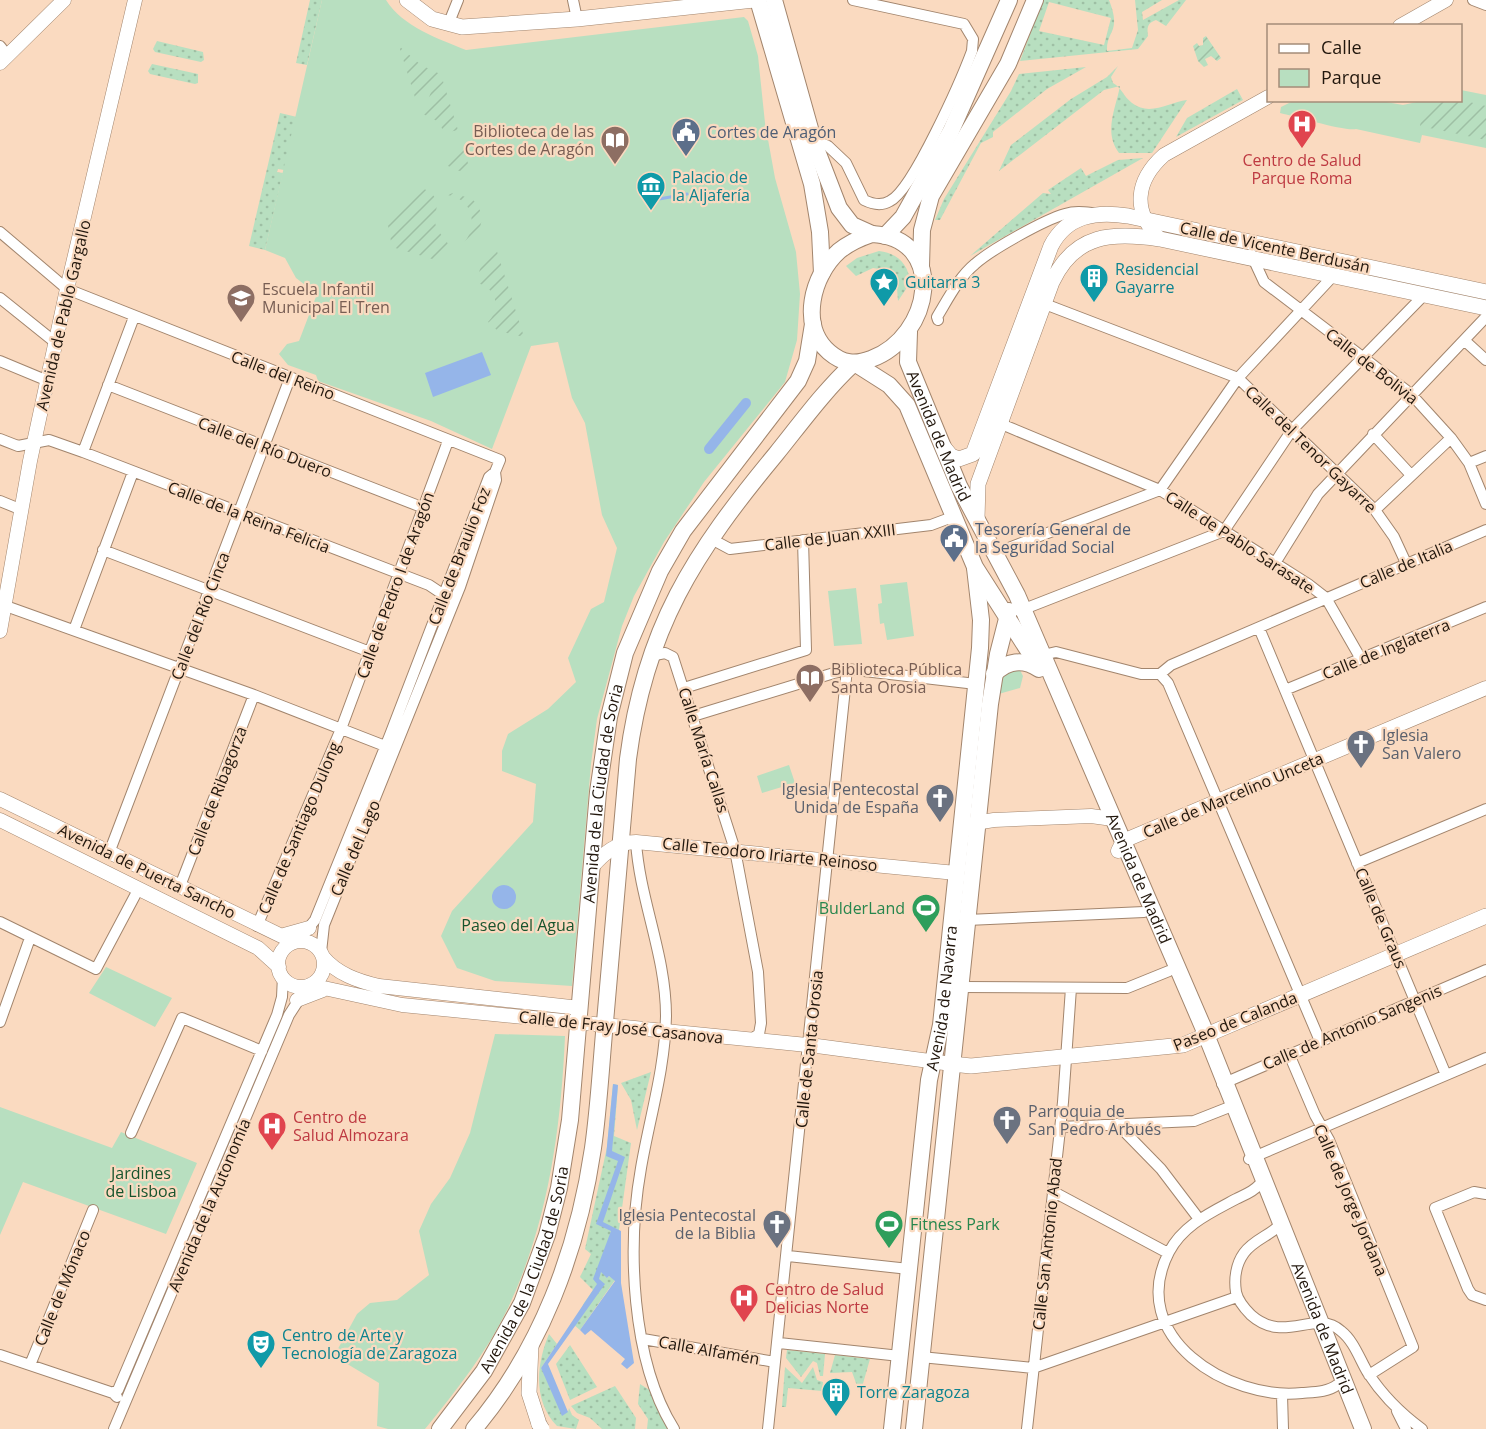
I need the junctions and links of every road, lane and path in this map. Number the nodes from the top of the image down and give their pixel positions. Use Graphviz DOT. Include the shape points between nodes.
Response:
graph roads {
  1 [pos="64,0"];
  2 [pos="135,0"];
  3 [pos="407,0"];
  4 [pos="458,0"];
  5 [pos="573,0"];
  6 [pos="756,0"];
  7 [pos="774,0"];
  8 [pos="853,0"];
  9 [pos="1009,0"];
  10 [pos="1035,0"];
  11 [pos="1446,0"];
  12 [pos="1473,0"];
  13 [pos="886,3"];
  14 [pos="1486,5"];
  15 [pos="577,19"];
  16 [pos="1404,24"];
  17 [pos="448,25"];
  18 [pos="3,55"];
  19 [pos="1267,98"];
  20 [pos="812,138"];
  21 [pos="1143,219"];
  22 [pos="1061,222"];
  23 [pos="0,232"];
  24 [pos="878,235"];
  25 [pos="1160,239"];
  26 [pos="1245,241"];
  27 [pos="1253,259"];
  28 [pos="921,266"];
  29 [pos="822,273"];
  30 [pos="1333,276"];
  31 [pos="67,289"];
  32 [pos="1486,292"];
  33 [pos="1424,295"];
  34 [pos="0,298"];
  35 [pos="1044,306"];
  36 [pos="1486,308"];
  37 [pos="1300,311"];
  38 [pos="1026,316"];
  39 [pos="134,317"];
  40 [pos="1486,317"];
  41 [pos="938,320"];
  42 [pos="813,324"];
  43 [pos="909,332"];
  44 [pos="1464,340"];
  45 [pos="56,343"];
  46 [pos="1363,358"];
  47 [pos="1486,360"];
  48 [pos="0,361"];
  49 [pos="854,364"];
  50 [pos="1003,376"];
  51 [pos="290,378"];
  52 [pos="1238,378"];
  53 [pos="48,381"];
  54 [pos="108,385"];
  55 [pos="1411,394"];
  56 [pos="1001,422"];
  57 [pos="1292,430"];
  58 [pos="1373,434"];
  59 [pos="0,438"];
  60 [pos="1451,438"];
  61 [pos="448,441"];
  62 [pos="34,443"];
  63 [pos="942,444"];
  64 [pos="265,446"];
  65 [pos="82,452"];
  66 [pos="1486,456"];
  67 [pos="1469,463"];
  68 [pos="495,471"];
  69 [pos="133,472"];
  70 [pos="1338,473"];
  71 [pos="1411,475"];
  72 [pos="1160,490"];
  73 [pos="0,501"];
  74 [pos="1486,504"];
  75 [pos="423,508"];
  76 [pos="22,510"];
  77 [pos="1374,510"];
  78 [pos="239,513"];
  79 [pos="955,516"];
  80 [pos="978,525"];
  81 [pos="1486,530"];
  82 [pos="714,531"];
  83 [pos="1224,531"];
  84 [pos="803,540"];
  85 [pos="103,550"];
  86 [pos="993,554"];
  87 [pos="1275,563"];
  88 [pos="1406,563"];
  89 [pos="975,567"];
  90 [pos="399,574"];
  91 [pos="1005,574"];
  92 [pos="211,591"];
  93 [pos="445,593"];
  94 [pos="1326,598"];
  95 [pos="2,605"];
  96 [pos="1486,607"];
  97 [pos="449,611"];
  98 [pos="1016,613"];
  99 [pos="1259,628"];
  100 [pos="74,630"];
  101 [pos="0,632"];
  102 [pos="370,652"];
  103 [pos="650,656"];
  104 [pos="1361,659"];
  105 [pos="1041,662"];
  106 [pos="180,668"];
  107 [pos="847,669"];
  108 [pos="994,674"];
  109 [pos="1160,674"];
  110 [pos="976,684"];
  111 [pos="684,688"];
  112 [pos="1486,688"];
  113 [pos="1285,690"];
  114 [pos="254,695"];
  115 [pos="693,716"];
  116 [pos="341,729"];
  117 [pos="385,746"];
  118 [pos="398,746"];
  119 [pos="1315,760"];
  120 [pos="0,799"];
  121 [pos="1218,801"];
  122 [pos="1486,809"];
  123 [pos="1108,817"];
  124 [pos="0,820"];
  125 [pos="977,823"];
  126 [pos="628,842"];
  127 [pos="959,842"];
  128 [pos="1120,846"];
  129 [pos="735,850"];
  130 [pos="109,853"];
  131 [pos="828,859"];
  132 [pos="1357,863"];
  133 [pos="592,867"];
  134 [pos="956,873"];
  135 [pos="180,886"];
  136 [pos="139,888"];
  137 [pos="1144,912"];
  138 [pos="1486,916"];
  139 [pos="967,920"];
  140 [pos="0,922"];
  141 [pos="257,926"];
  142 [pos="309,928"];
  143 [pos="276,936"];
  144 [pos="30,938"];
  145 [pos="296,942"];
  146 [pos="266,953"];
  147 [pos="1397,953"];
  148 [pos="322,955"];
  149 [pos="1486,970"];
  150 [pos="281,971"];
  151 [pos="1169,971"];
  152 [pos="310,985"];
  153 [pos="960,987"];
  154 [pos="1071,987"];
  155 [pos="330,988"];
  156 [pos="1300,995"];
  157 [pos="297,1000"];
  158 [pos="1416,1000"];
  159 [pos="281,1004"];
  160 [pos="579,1015"];
  161 [pos="0,1022"];
  162 [pos="604,1025"];
  163 [pos="666,1031"];
  164 [pos="1203,1036"];
  165 [pos="750,1040"];
  166 [pos="1320,1041"];
  167 [pos="809,1047"];
  168 [pos="262,1051"];
  169 [pos="1288,1054"];
  170 [pos="1066,1056"];
  171 [pos="1486,1058"];
  172 [pos="934,1060"];
  173 [pos="952,1064"];
  174 [pos="1446,1075"];
  175 [pos="1222,1084"];
  176 [pos="1227,1108"];
  177 [pos="1117,1124"];
  178 [pos="1060,1127"];
  179 [pos="1322,1128"];
  180 [pos="131,1133"];
  181 [pos="1252,1157"];
  182 [pos="1259,1185"];
  183 [pos="1052,1191"];
  184 [pos="1486,1194"];
  185 [pos="93,1210"];
  186 [pos="1199,1219"];
  187 [pos="1280,1225"];
  188 [pos="1168,1253"];
  189 [pos="788,1256"];
  190 [pos="909,1269"];
  191 [pos="1237,1297"];
  192 [pos="1486,1300"];
  193 [pos="1165,1323"];
  194 [pos="1319,1323"];
  195 [pos="643,1339"];
  196 [pos="531,1342"];
  197 [pos="778,1343"];
  198 [pos="0,1355"];
  199 [pos="900,1356"];
  200 [pos="921,1357"];
  201 [pos="775,1362"];
  202 [pos="30,1365"];
  203 [pos="1033,1368"];
  204 [pos="1370,1375"];
  205 [pos="1337,1385"];
  206 [pos="113,1393"];
  207 [pos="1281,1395"];
  208 [pos="1395,1408"];
  209 [pos="123,1409"];
  210 [pos="541,1427"];
  211 [pos="114,1429"];
  212 [pos="440,1429"];
  213 [pos="474,1429"];
  214 [pos="674,1429"];
  215 [pos="768,1429"];
  216 [pos="892,1429"];
  217 [pos="914,1429"];
  218 [pos="1026,1429"];
  219 [pos="1283,1429"];
  220 [pos="1354,1429"];
  221 [pos="1364,1429"];
  222 [pos="1406,1429"];
  223 [pos="1422,1429"];
  1 -- 18 [label="street"];
  2 -- 31 [label="street, Avenida de Pablo Gargallo"];
  3 -- 17 [label="main road" via="423,15"];
  4 -- 17 [label="street"];
  5 -- 15 [label="street"];
  6 -- 15 [label="main road"];
  6 -- 29 [label="main road" via="812,184"];
  7 -- 20 [label="main road"];
  8 -- 13 [label="street"];
  9 -- 24 [label="main road" via="951,131 903,217"];
  10 -- 28 [label="main road" via="1008,64 931,196 922,230"];
  11 -- 16 [label="street"];
  12 -- 14 [label="street"];
  13 -- 20 [label="street" via="964,24 973,39 966,66 905,186 890,201 878,204 864,200 846,163 828,146"];
  15 -- 17 [label="main road" via="472,27"];
  19 -- 21 [label="street" via="1155,163 1142,191"];
  20 -- 24 [label="main road" via="842,214 852,225"];
  21 -- 22 [label="main road, Calle de Vicente Berdusán" via="1095,214"];
  21 -- 25 [label="street"];
  21 -- 26 [label="main road, Calle de Vicente Berdusán"];
  22 -- 38 [label="main road"];
  22 -- 41 [label="street" via="974,264 947,300"];
  23 -- 31 [label="street, Calle del Reino"];
  24 -- 28 [label="main road" via="911,250"];
  24 -- 29 [label="main road" via="852,242 839,251"];
  25 -- 27 [label="main road, Calle de Vicente Berdusán"];
  25 -- 35 [label="main road, Calle de Vicente Berdusán" via="1113,235 1087,243 1062,264"];
  26 -- 27 [label="street, Calle de Bolivia"];
  26 -- 32 [label="main road, Calle de Vicente Berdusán"];
  27 -- 30 [label="main road, Calle de Vicente Berdusán"];
  27 -- 37 [label="street, Calle de Bolivia" via="1264,282"];
  28 -- 43 [label="main road" via="922,296"];
  29 -- 42 [label="main road" via="812,306"];
  30 -- 33 [label="main road, Calle de Vicente Berdusán"];
  30 -- 37 [label="street"];
  31 -- 39 [label="street, Calle del Reino"];
  31 -- 45 [label="street, Avenida de Pablo Gargallo"];
  33 -- 36 [label="main road, Calle de Vicente Berdusán"];
  33 -- 46 [label="street"];
  34 -- 45 [label="street"];
  35 -- 38 [label="street"];
  35 -- 52 [label="street, Calle del Tenor Gayarre"];
  35 -- 56 [label="main road"];
  37 -- 46 [label="street, Calle de Bolivia"];
  37 -- 52 [label="street"];
  38 -- 50 [label="main road"];
  39 -- 51 [label="street, Calle del Reino"];
  39 -- 54 [label="street"];
  40 -- 44 [label="street"];
  42 -- 49 [label="main road" via="825,349 839,360"];
  42 -- 133 [label="main road, Avenida de la Ciudad de Soria" via="807,361 793,389 692,519 660,571 637,622 609,717"];
  43 -- 49 [label="main road" via="885,353"];
  43 -- 63 [label="main road, Avenida de Madrid" via="908,362"];
  44 -- 47 [label="street"];
  44 -- 55 [label="street"];
  45 -- 53 [label="street, Avenida de Pablo Gargallo"];
  46 -- 55 [label="street, Calle de Bolivia"];
  46 -- 57 [label="street"];
  48 -- 53 [label="street"];
  49 -- 79 [label="main road, Avenida de Madrid" via="890,385 907,405"];
  49 -- 82 [label="main road, Avenida de la Ciudad de Soria" via="826,391"];
  50 -- 56 [label="street" via="997,409"];
  50 -- 63 [label="main road" via="973,454 959,459 951,456"];
  51 -- 61 [label="street, Calle del Reino"];
  51 -- 64 [label="street, Calle del Río Cinca"];
  52 -- 57 [label="street, Calle del Tenor Gayarre"];
  52 -- 72 [label="street"];
  53 -- 62 [label="street, Avenida de Pablo Gargallo"];
  54 -- 64 [label="street, Calle del Río Duero"];
  54 -- 65 [label="street"];
  55 -- 58 [label="street"];
  55 -- 60 [label="street, Calle de Bolivia"];
  56 -- 72 [label="street, Calle de Pablo Sarasate"];
  56 -- 80 [label="main road" via="976,490"];
  57 -- 70 [label="street, Calle del Tenor Gayarre"];
  57 -- 83 [label="street"];
  58 -- 70 [label="street"];
  58 -- 71 [label="street"];
  59 -- 62 [label="street, Calle de la Reina Felicia" via="18,446"];
  60 -- 67 [label="street, Calle de Bolivia"];
  60 -- 71 [label="street"];
  61 -- 68 [label="street, Calle del Reino" via="500,460"];
  61 -- 75 [label="street, Calle de Pedro I de Aragón"];
  62 -- 65 [label="street, Calle de la Reina Felicia" via="49,440"];
  62 -- 76 [label="street, Avenida de Pablo Gargallo"];
  63 -- 80 [label="main road, Avenida de Madrid"];
  64 -- 75 [label="street, Calle del Río Duero"];
  64 -- 78 [label="street, Calle del Río Cinca"];
  65 -- 69 [label="street, Calle de la Reina Felicia"];
  66 -- 67 [label="street"];
  67 -- 74 [label="street, Calle de Bolivia"];
  68 -- 93 [label="street, Calle de Braulio Foz" via="489,477"];
  68 -- 97 [label="street, Calle de Braulio Foz" via="496,480"];
  69 -- 78 [label="street, Calle de la Reina Felicia"];
  69 -- 85 [label="street"];
  70 -- 77 [label="street, Calle del Tenor Gayarre"];
  70 -- 87 [label="street" via="1318,494"];
  71 -- 77 [label="street"];
  72 -- 83 [label="street, Calle de Pablo Sarasate"];
  72 -- 86 [label="street"];
  73 -- 76 [label="street"];
  75 -- 90 [label="street, Calle de Pedro I de Aragón"];
  76 -- 95 [label="street, Avenida de Pablo Gargallo"];
  77 -- 88 [label="street, Calle del Tenor Gayarre" via="1394,537"];
  78 -- 90 [label="street, Calle de la Reina Felicia"];
  78 -- 92 [label="street, Calle del Río Cinca"];
  79 -- 84 [label="street, Calle de Juan XXIII" via="936,524"];
  79 -- 89 [label="main road, Avenida de Madrid"];
  80 -- 86 [label="main road, Avenida de Madrid"];
  81 -- 88 [label="street, Calle de Italia"];
  82 -- 84 [label="street, Calle de Juan XXIII" via="717,542 730,549"];
  82 -- 103 [label="main road, Avenida de la Ciudad de Soria" via="690,569"];
  83 -- 87 [label="street, Calle de Pablo Sarasate"];
  83 -- 98 [label="street"];
  84 -- 111 [label="street" via="806,650"];
  85 -- 92 [label="street"];
  85 -- 100 [label="street"];
  86 -- 91 [label="main road, Avenida de Madrid"];
  87 -- 94 [label="street, Calle de Pablo Sarasate"];
  88 -- 94 [label="street, Calle de Italia"];
  89 -- 98 [label="main road, Avenida de Madrid"];
  89 -- 110 [label="main road, Avenida de Navarra" via="981,629"];
  90 -- 93 [label="street, Calle de la Reina Felicia"];
  90 -- 102 [label="street, Calle de Pedro I de Aragón"];
  91 -- 98 [label="main road, Avenida de Navarra"];
  92 -- 102 [label="street"];
  92 -- 106 [label="street, Calle del Río Cinca"];
  93 -- 97 [label="street"];
  93 -- 117 [label="street, Calle de Braulio Foz"];
  94 -- 99 [label="street, Calle de Italia"];
  94 -- 104 [label="street, Calle de Pablo Sarasate"];
  95 -- 100 [label="street"];
  95 -- 101 [label="street, Avenida de Pablo Gargallo"];
  96 -- 104 [label="street, Calle de Inglaterra"];
  97 -- 118 [label="street, Calle de Braulio Foz"];
  98 -- 105 [label="main road, Avenida de Madrid"];
  98 -- 108 [label="main road, Avenida de Navarra"];
  99 -- 109 [label="street, Calle de Italia" via="1171,665"];
  99 -- 113 [label="street, Calle de Graus"];
  100 -- 106 [label="street"];
  102 -- 116 [label="street, Calle de Pedro I de Aragón"];
  103 -- 111 [label="street, Calle María Callas" via="671,654"];
  103 -- 126 [label="main road, Avenida de la Ciudad de Soria" via="632,730"];
  104 -- 113 [label="street, Calle de Inglaterra"];
  105 -- 108 [label="main road" via="1015,662"];
  105 -- 109 [label="street" via="1058,653 1141,674"];
  105 -- 123 [label="main road, Avenida de Madrid"];
  106 -- 114 [label="street"];
  106 -- 130 [label="street, Calle del Río Cinca"];
  107 -- 110 [label="street"];
  107 -- 115 [label="street"];
  107 -- 131 [label="street, Calle de Santa Orosia"];
  108 -- 125 [label="main road, Avenida de Navarra"];
  109 -- 121 [label="street" via="1168,682"];
  110 -- 127 [label="main road, Avenida de Navarra"];
  111 -- 115 [label="street, Calle María Callas"];
  112 -- 119 [label="street, Calle de Marcelino Unceta"];
  113 -- 119 [label="street, Calle de Graus"];
  114 -- 116 [label="street"];
  114 -- 135 [label="street, Calle de Ribagorza"];
  115 -- 129 [label="street, Calle María Callas"];
  116 -- 117 [label="street"];
  116 -- 141 [label="street, Calle de Santiago Dulong"];
  117 -- 118 [label="street"];
  117 -- 142 [label="street, Calle del Lago"];
  118 -- 148 [label="street, Calle del Lago" via="324,925"];
  119 -- 121 [label="street, Calle de Marcelino Unceta"];
  119 -- 132 [label="street, Calle de Graus"];
  120 -- 130 [label="street, Avenida de Puerta Sancho"];
  121 -- 128 [label="street, Calle de Marcelino Unceta"];
  121 -- 156 [label="street"];
  122 -- 132 [label="street"];
  123 -- 125 [label="street"];
  123 -- 128 [label="main road, Avenida de Madrid"];
  124 -- 136 [label="street, Avenida de Puerta Sancho"];
  125 -- 127 [label="street"];
  125 -- 139 [label="main road, Avenida de Navarra"];
  126 -- 129 [label="street, Calle Teodoro Iriarte Reinoso"];
  126 -- 133 [label="street" via="607,852"];
  126 -- 162 [label="main road, Avenida de la Ciudad de Soria"];
  126 -- 163 [label="street" via="638,862 663,968"];
  127 -- 134 [label="main road, Avenida de Navarra"];
  128 -- 137 [label="main road, Avenida de Madrid"];
  128 -- 164 [label="main road, Avenida de Madrid"];
  129 -- 131 [label="street, Calle Teodoro Iriarte Reinoso"];
  129 -- 165 [label="street, Calle María Callas" via="759,979 761,1028"];
  130 -- 135 [label="street, Avenida de Puerta Sancho"];
  131 -- 134 [label="street, Calle Teodoro Iriarte Reinoso"];
  131 -- 167 [label="street, Calle de Santa Orosia"];
  132 -- 147 [label="street, Calle de Graus"];
  133 -- 160 [label="main road, Avenida de la Ciudad de Soria"];
  134 -- 172 [label="main road, Avenida de Navarra" via="940,1036"];
  135 -- 141 [label="street, Avenida de Puerta Sancho"];
  136 -- 144 [label="street" via="96,969"];
  136 -- 146 [label="street, Avenida de Puerta Sancho"];
  137 -- 139 [label="street"];
  137 -- 151 [label="main road, Avenida de Madrid"];
  138 -- 147 [label="main road, Paseo de Calanda"];
  139 -- 153 [label="main road, Avenida de Navarra"];
  140 -- 144 [label="street"];
  141 -- 143 [label="street, Avenida de Puerta Sancho"];
  142 -- 143 [label="street"];
  142 -- 145 [label="street, Calle del Lago"];
  143 -- 145 [label="street, Avenida de Puerta Sancho"];
  144 -- 161 [label="street"];
  145 -- 148 [label="street" via="311,943"];
  145 -- 150 [label="street" via="283,950"];
  146 -- 150 [label="street, Avenida de Puerta Sancho"];
  146 -- 159 [label="street"];
  147 -- 156 [label="main road, Paseo de Calanda"];
  147 -- 158 [label="street, Calle de Graus"];
  148 -- 152 [label="street" via="323,971"];
  148 -- 160 [label="street, Calle de Fray José Casanova" via="351,978 379,986"];
  149 -- 158 [label="street, Calle de Antonio Sangenis"];
  150 -- 152 [label="street" via="294,985"];
  150 -- 159 [label="street, Avenida de la Autonomía"];
  151 -- 154 [label="street" via="1127,988"];
  151 -- 164 [label="main road, Avenida de Madrid"];
  152 -- 155 [label="street, Calle de Fray José Casanova"];
  152 -- 157 [label="street, Avenida de la Autonomía"];
  153 -- 154 [label="street"];
  153 -- 173 [label="main road, Avenida de Navarra"];
  154 -- 170 [label="street, Calle San Antonio Abad"];
  155 -- 157 [label="street"];
  155 -- 160 [label="street, Calle de Fray José Casanova" via="402,1005"];
  156 -- 164 [label="main road, Paseo de Calanda"];
  156 -- 166 [label="street"];
  157 -- 209 [label="street, Avenida de la Autonomía"];
  158 -- 166 [label="street, Calle de Antonio Sangenis"];
  158 -- 174 [label="street, Calle de Graus"];
  159 -- 168 [label="street, Avenida de la Autonomía"];
  160 -- 162 [label="street, Calle de Fray José Casanova"];
  160 -- 212 [label="main road, Avenida de la Ciudad de Soria" via="570,1120 547,1235 504,1339"];
  162 -- 163 [label="street, Calle de Fray José Casanova"];
  162 -- 196 [label="main road, Avenida de la Ciudad de Soria" via="584,1201 561,1278"];
  163 -- 165 [label="street, Calle de Fray José Casanova"];
  163 -- 195 [label="street" via="661,1080 640,1170 634,1231"];
  164 -- 170 [label="main road, Paseo de Calanda" via="1171,1048"];
  164 -- 175 [label="main road, Avenida de Madrid"];
  165 -- 167 [label="street, Calle de Fray José Casanova"];
  166 -- 169 [label="street, Calle de Antonio Sangenis"];
  167 -- 172 [label="street, Calle de Fray José Casanova"];
  167 -- 189 [label="street, Calle de Santa Orosia"];
  168 -- 180 [label="street" via="182,1018"];
  168 -- 206 [label="street, Avenida de la Autonomía" via="118,1390"];
  169 -- 175 [label="street, Calle de Antonio Sangenis"];
  169 -- 179 [label="street, Calle de Jorge Jordana"];
  170 -- 173 [label="main road, Paseo de Calanda"];
  170 -- 178 [label="street, Calle San Antonio Abad"];
  171 -- 174 [label="street"];
  172 -- 173 [label="street, Paseo de Calanda"];
  172 -- 190 [label="main road, Avenida de Navarra"];
  173 -- 200 [label="main road, Avenida de Navarra"];
  174 -- 179 [label="street"];
  175 -- 176 [label="main road, Avenida de Madrid"];
  175 -- 181 [label="main road, Avenida de Madrid"];
  176 -- 177 [label="street" via="1194,1120"];
  176 -- 181 [label="main road, Avenida de Madrid"];
  177 -- 178 [label="street"];
  177 -- 186 [label="street" via="1161,1169"];
  178 -- 183 [label="street, Calle San Antonio Abad"];
  179 -- 181 [label="street"];
  179 -- 204 [label="street, Calle de Jorge Jordana" via="1413,1347"];
  181 -- 182 [label="main road, Avenida de Madrid"];
  181 -- 187 [label="main road, Avenida de Madrid"];
  182 -- 186 [label="street"];
  182 -- 187 [label="main road, Avenida de Madrid"];
  183 -- 188 [label="street"];
  183 -- 203 [label="street, Calle San Antonio Abad"];
  184 -- 192 [label="street" via="1474,1192 1435,1208 1468,1289"];
  185 -- 202 [label="street, Calle de Mónaco"];
  186 -- 188 [label="street"];
  187 -- 191 [label="street" via="1257,1240 1240,1259"];
  187 -- 194 [label="main road, Avenida de Madrid"];
  188 -- 193 [label="street" via="1160,1292"];
  189 -- 190 [label="street"];
  189 -- 197 [label="street, Calle de Santa Orosia"];
  190 -- 199 [label="main road, Avenida de Navarra"];
  191 -- 193 [label="street"];
  191 -- 194 [label="street" via="1249,1313 1270,1327"];
  193 -- 203 [label="street"];
  193 -- 207 [label="street" via="1175,1341 1208,1370 1251,1389"];
  194 -- 204 [label="street" via="1342,1331"];
  194 -- 205 [label="main road, Avenida de Madrid"];
  194 -- 221 [label="main road, Avenida de Madrid"];
  195 -- 201 [label="street, Calle Alfamén"];
  195 -- 214 [label="street" via="656,1390"];
  196 -- 210 [label="main road, Avenida de la Ciudad de Soria" via="529,1393"];
  196 -- 213 [label="main road, Avenida de la Ciudad de Soria"];
  197 -- 199 [label="street, Calle Alfamén"];
  197 -- 201 [label="street, Calle de Santa Orosia"];
  198 -- 202 [label="street"];
  199 -- 216 [label="main road, Avenida de Navarra"];
  200 -- 203 [label="street"];
  200 -- 217 [label="main road, Avenida de Navarra"];
  201 -- 215 [label="street, Calle de Santa Orosia"];
  202 -- 206 [label="street"];
  203 -- 218 [label="street, Calle San Antonio Abad"];
  204 -- 208 [label="street"];
  205 -- 207 [label="street" via="1327,1390"];
  205 -- 220 [label="main road, Avenida de Madrid"];
  206 -- 209 [label="street"];
  207 -- 219 [label="street"];
  208 -- 222 [label="street"];
  208 -- 223 [label="street"];
  209 -- 211 [label="street, Avenida de la Autonomía"];
}
